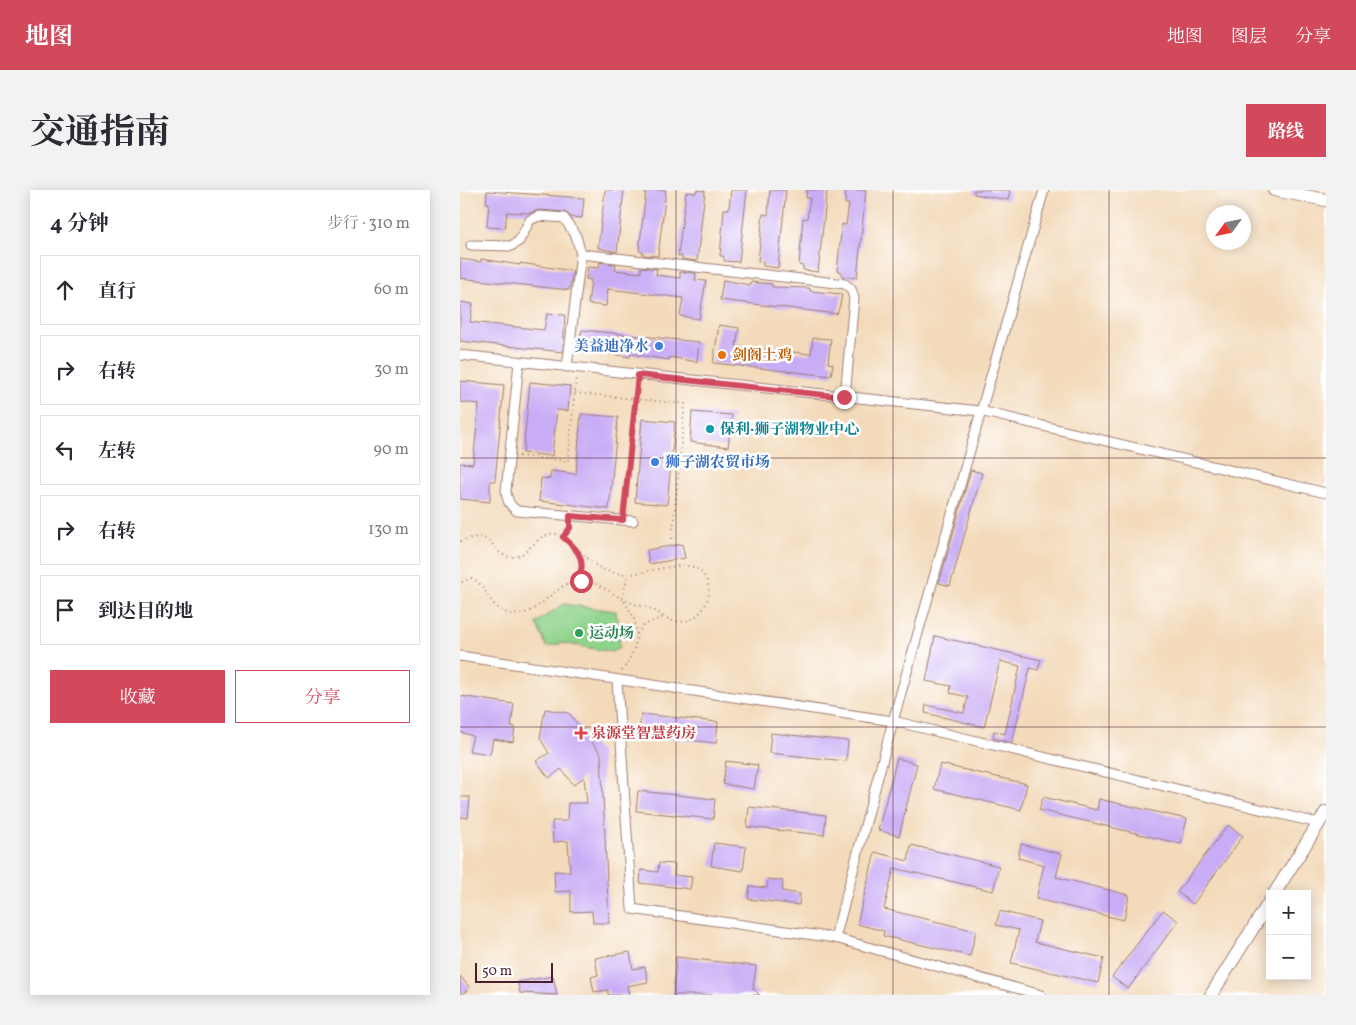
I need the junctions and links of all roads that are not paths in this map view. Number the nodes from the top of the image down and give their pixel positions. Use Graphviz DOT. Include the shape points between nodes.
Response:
graph roads {
  1 [pos="1044,190"];
  2 [pos="1274,190"];
  3 [pos="1326,200"];
  4 [pos="472,244"];
  5 [pos="581,254"];
  6 [pos="460,355"];
  7 [pos="519,362"];
  8 [pos="567,367"];
  9 [pos="844,397"];
  10 [pos="980,411"];
  11 [pos="1326,493"];
  12 [pos="628,521"];
  13 [pos="460,656"];
  14 [pos="616,680"];
  15 [pos="893,721"];
  16 [pos="1326,812"];
  17 [pos="1318,823"];
  18 [pos="1276,890"];
  19 [pos="1266,907"];
  20 [pos="835,938"];
  21 [pos="1041,995"];
  22 [pos="1211,995"];
  1 -- 10 [label="street"];
  2 -- 3 [label="street"];
  4 -- 5 [label="street" via="511,246 519,241 530,220 539,216 564,218 576,236"];
  5 -- 8 [label="street"];
  5 -- 9 [label="street" via="845,284 852,289 854,298"];
  6 -- 7 [label="street"];
  7 -- 8 [label="street"];
  7 -- 12 [label="street" via="507,500 518,511"];
  8 -- 9 [label="street"];
  9 -- 10 [label="street"];
  10 -- 11 [label="street"];
  10 -- 15 [label="street"];
  13 -- 14 [label="street"];
  14 -- 15 [label="street"];
  14 -- 20 [label="street" via="632,909"];
  15 -- 17 [label="street"];
  15 -- 20 [label="street"];
  16 -- 17 [label="street"];
  17 -- 18 [label="street"];
  19 -- 22 [label="street"];
  20 -- 21 [label="street"];
}
